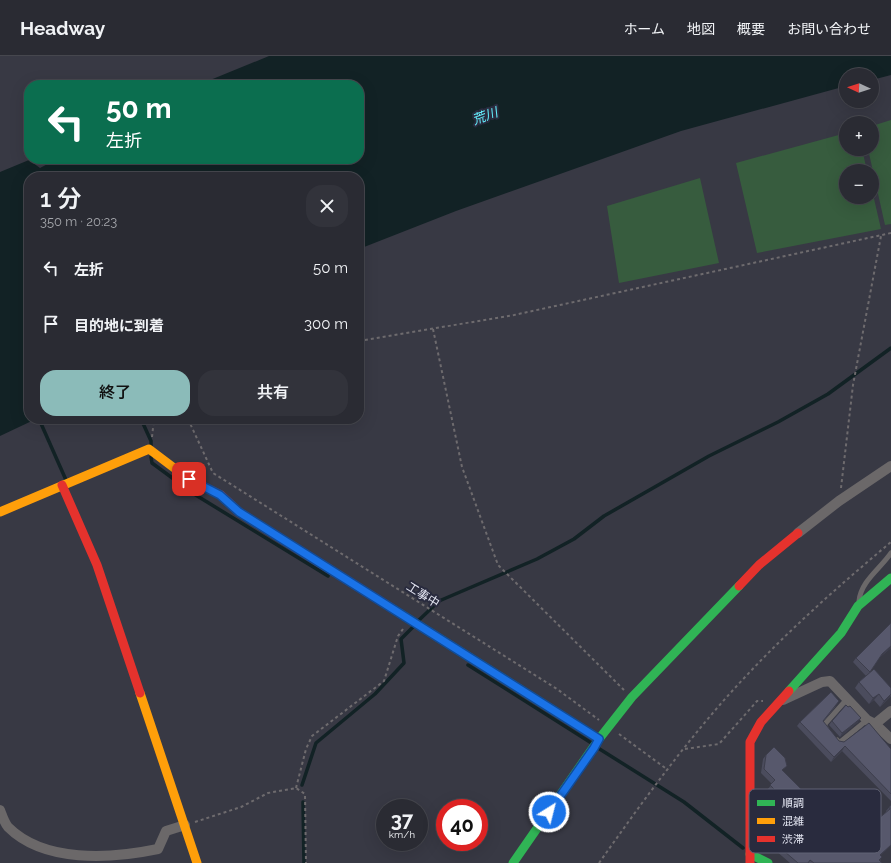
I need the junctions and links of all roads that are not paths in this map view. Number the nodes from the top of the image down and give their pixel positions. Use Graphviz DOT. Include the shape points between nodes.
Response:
graph roads {
  1 [pos="891,466"];
  2 [pos="62,485"];
  3 [pos="0,512"];
  4 [pos="798,533"];
  5 [pos="891,553"];
  6 [pos="891,578"];
  7 [pos="858,606"];
  8 [pos="847,699"];
  9 [pos="780,702"];
  10 [pos="891,711"];
  11 [pos="871,722"];
  12 [pos="829,731"];
  13 [pos="834,737"];
  14 [pos="891,739"];
  15 [pos="597,743"];
  16 [pos="750,789"];
  17 [pos="0,810"];
  18 [pos="185,825"];
  19 [pos="750,858"];
  20 [pos="197,863"];
  21 [pos="513,863"];
  22 [pos="768,863"];
  1 -- 4 [label="street"];
  2 -- 3 [label="street"];
  2 -- 15 [label="street" via="148,449 189,479 220,495 239,512 411,619"];
  2 -- 18 [label="street" via="96,565"];
  4 -- 15 [label="street" via="759,565 632,698"];
  5 -- 7 [label="lane" via="860,591"];
  6 -- 7 [label="street"];
  7 -- 9 [label="street" via="841,633"];
  8 -- 9 [label="street" via="830,681 822,682"];
  8 -- 11 [label="street"];
  8 -- 12 [label="lane" via="824,725"];
  9 -- 16 [label="street" via="761,722 750,742"];
  10 -- 11 [label="street"];
  11 -- 13 [label="lane" via="839,743"];
  11 -- 14 [label="street"];
  15 -- 21 [label="street"];
  17 -- 18 [label="street" via="7,826 27,844 46,852 66,855 98,857 158,849 166,830"];
  18 -- 20 [label="street"];
  19 -- 22 [label="street"];
}
